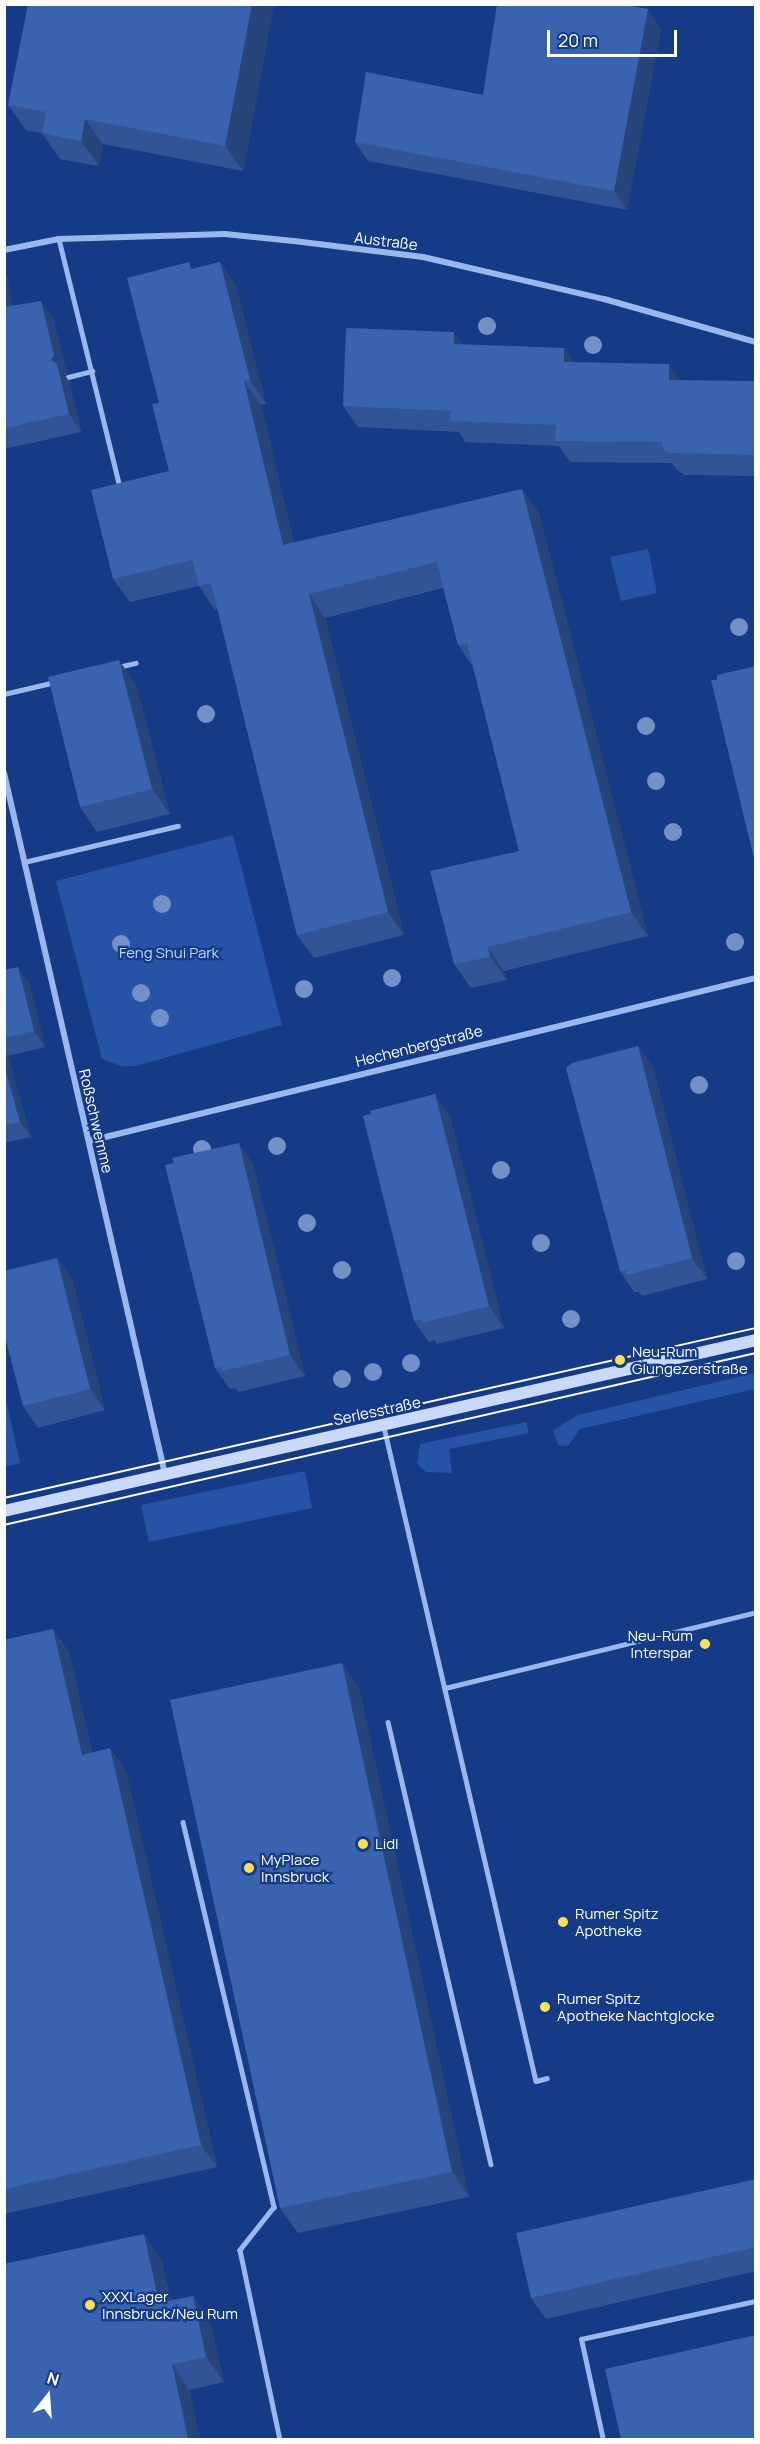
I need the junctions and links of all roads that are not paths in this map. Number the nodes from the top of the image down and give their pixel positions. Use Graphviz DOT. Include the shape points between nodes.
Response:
graph roads {
  1 [pos="59,239"];
  2 [pos="4,250"];
  3 [pos="756,342"];
  4 [pos="92,371"];
  5 [pos="68,377"];
  6 [pos="121,494"];
  7 [pos="136,663"];
  8 [pos="114,668"];
  9 [pos="60,681"];
  10 [pos="4,694"];
  11 [pos="4,773"];
  12 [pos="12,809"];
  13 [pos="4,812"];
  14 [pos="178,826"];
  15 [pos="24,862"];
  16 [pos="756,978"];
  17 [pos="89,1141"];
  18 [pos="756,1340"];
  19 [pos="383,1424"];
  20 [pos="165,1474"];
  21 [pos="4,1511"];
  22 [pos="756,1612"];
  23 [pos="446,1688"];
  24 [pos="388,1722"];
  25 [pos="183,1822"];
  26 [pos="547,2078"];
  27 [pos="491,2164"];
  28 [pos="756,2301"];
  29 [pos="280,2439"];
  30 [pos="603,2439"];
  1 -- 2 [label="street, Austraße"];
  1 -- 3 [label="street, Austraße" via="225,234 423,257 604,299"];
  1 -- 4 [label="lane"];
  4 -- 5 [label="lane"];
  4 -- 6 [label="lane"];
  7 -- 8 [label="lane"];
  9 -- 10 [label="lane"];
  11 -- 12 [label="street, Roßschwemme"];
  12 -- 13 [label="street"];
  12 -- 15 [label="street, Roßschwemme"];
  14 -- 15 [label="lane"];
  15 -- 17 [label="street, Roßschwemme"];
  16 -- 17 [label="street, Hechenbergstraße"];
  17 -- 20 [label="street, Roßschwemme"];
  18 -- 19 [label="street, Serlesstraße"];
  19 -- 20 [label="street, Serlesstraße"];
  19 -- 23 [label="lane"];
  20 -- 21 [label="street, Serlesstraße"];
  22 -- 23 [label="lane"];
  23 -- 26 [label="lane" via="536,2081"];
  24 -- 27 [label="lane"];
  25 -- 29 [label="lane" via="274,2207 240,2250"];
  28 -- 30 [label="lane" via="581,2339"];
}
